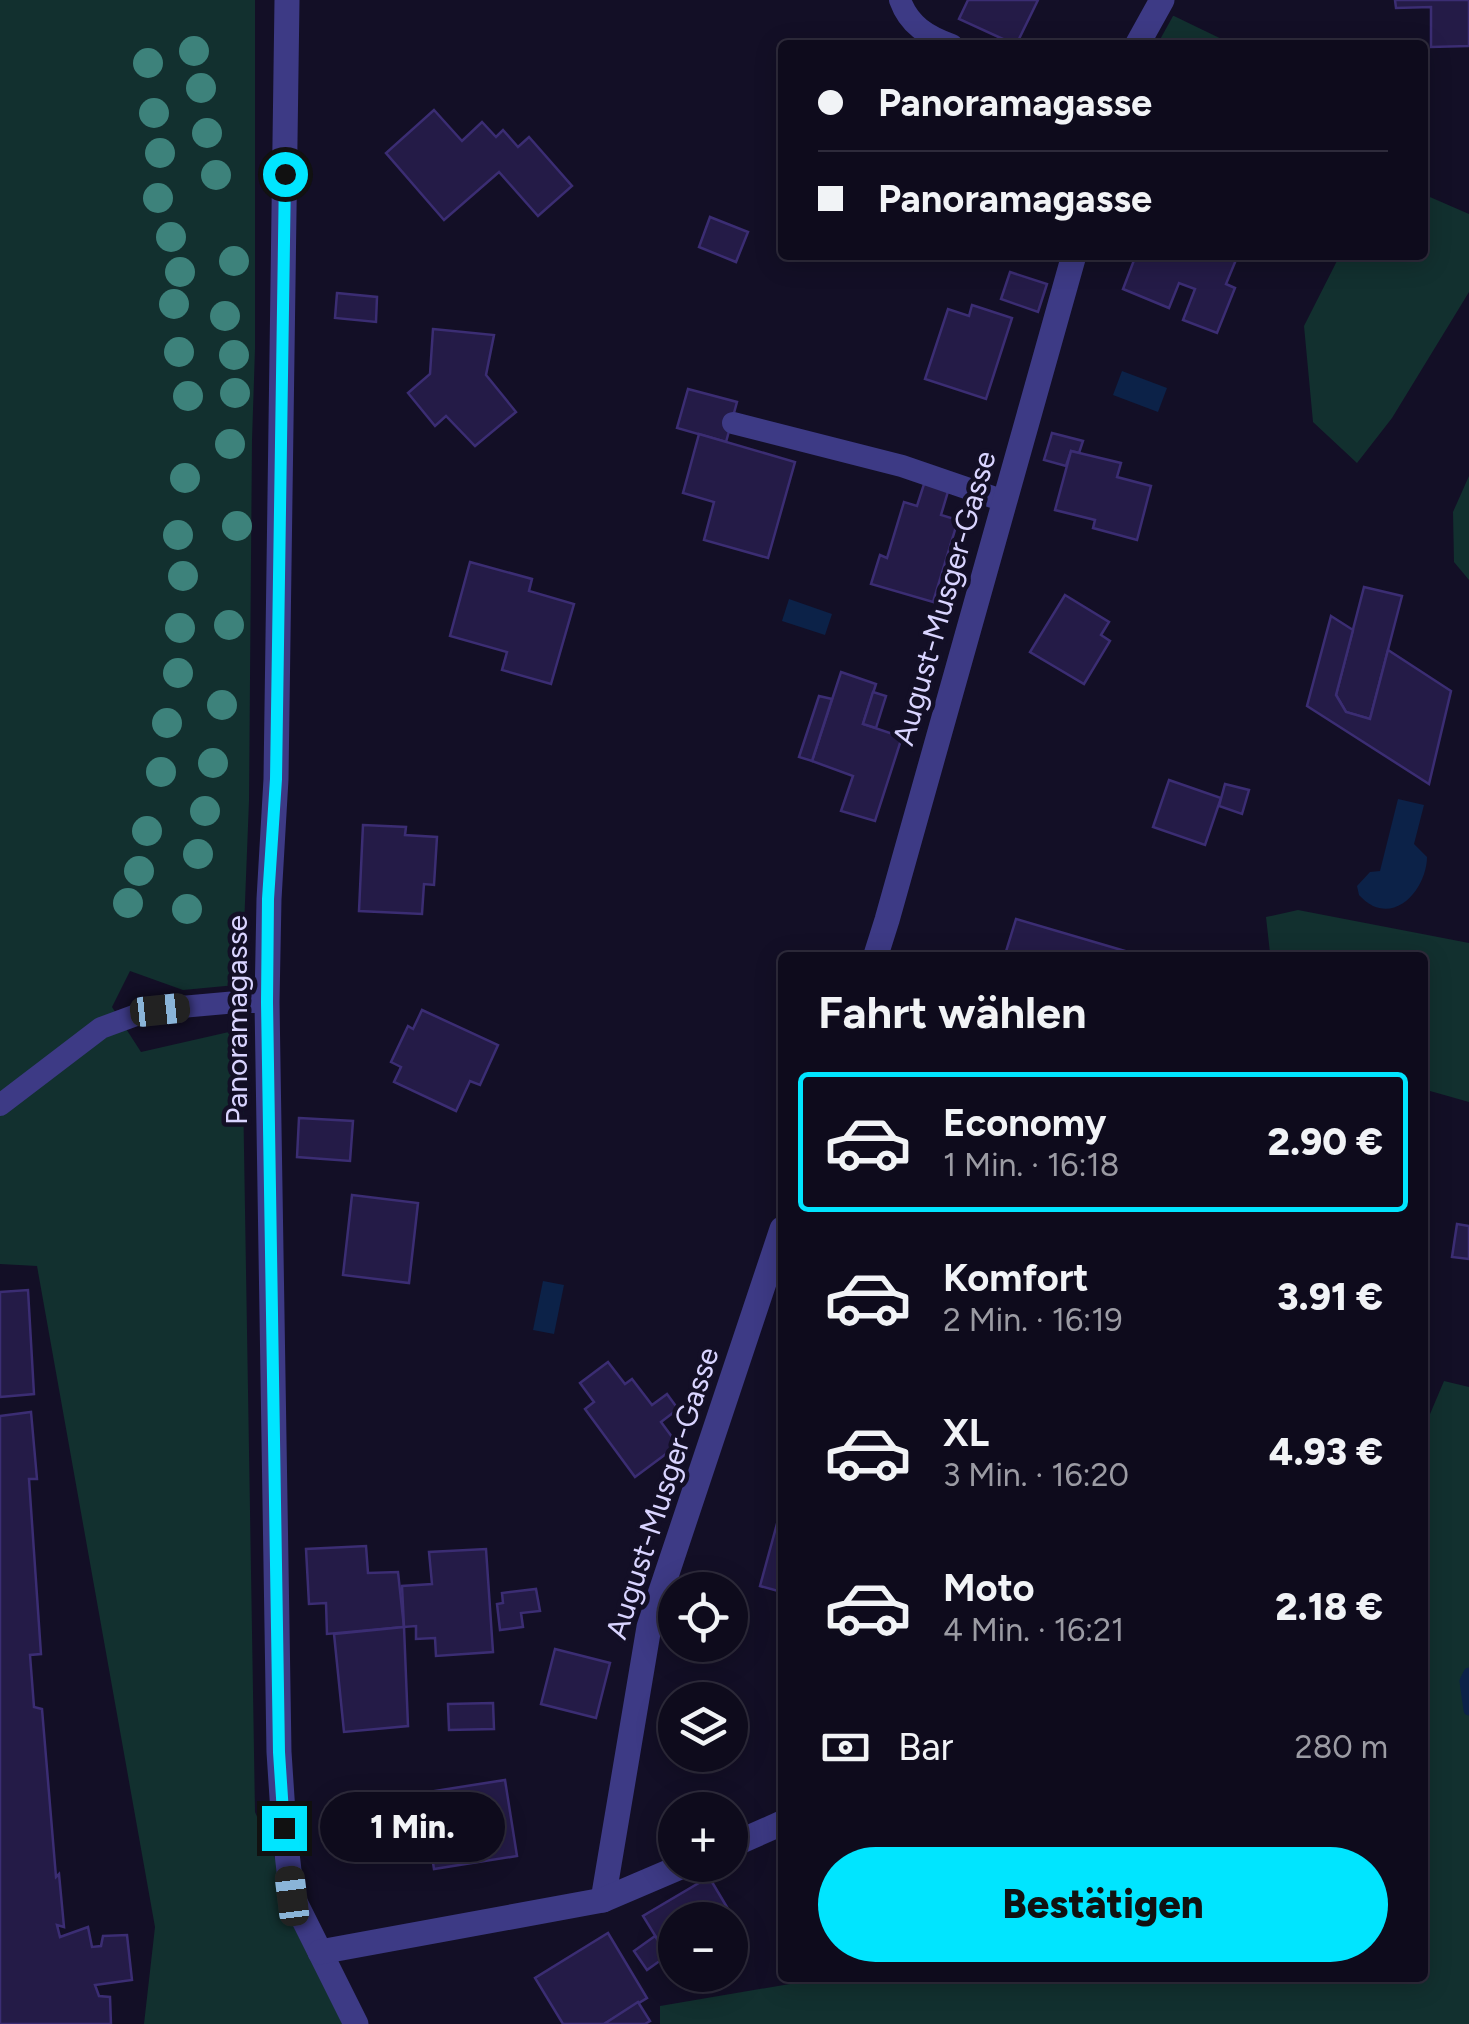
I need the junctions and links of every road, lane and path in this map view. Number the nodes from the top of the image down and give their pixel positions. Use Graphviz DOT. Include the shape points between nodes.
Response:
graph roads {
  1 [pos="287,0"];
  2 [pos="900,0"];
  3 [pos="1162,0"];
  4 [pos="938,40"];
  5 [pos="1140,40"];
  6 [pos="1073,260"];
  7 [pos="733,423"];
  8 [pos="1004,502"];
  9 [pos="877,952"];
  10 [pos="267,1002"];
  11 [pos="0,1105"];
  12 [pos="778,1241"];
  13 [pos="778,1826"];
  14 [pos="748,1838"];
  15 [pos="658,1876"];
  16 [pos="604,1900"];
  17 [pos="320,1952"];
  18 [pos="356,2024"];
  1 -- 10 [label="street, Panoramagasse"];
  2 -- 4 [label="lane" via="910,21"];
  3 -- 5 [label="street"];
  6 -- 8 [label="street, August-Musger-Gasse"];
  7 -- 8 [label="lane" via="902,466"];
  8 -- 9 [label="street, August-Musger-Gasse"];
  10 -- 11 [label="lane" via="160,1010 101,1028"];
  10 -- 17 [label="street, Panoramagasse" via="279,1752 292,1896"];
  12 -- 16 [label="street, August-Musger-Gasse" via="649,1627"];
  13 -- 14 [label="street"];
  15 -- 16 [label="street"];
  16 -- 17 [label="street"];
  17 -- 18 [label="street, Panoramagasse"];
}
